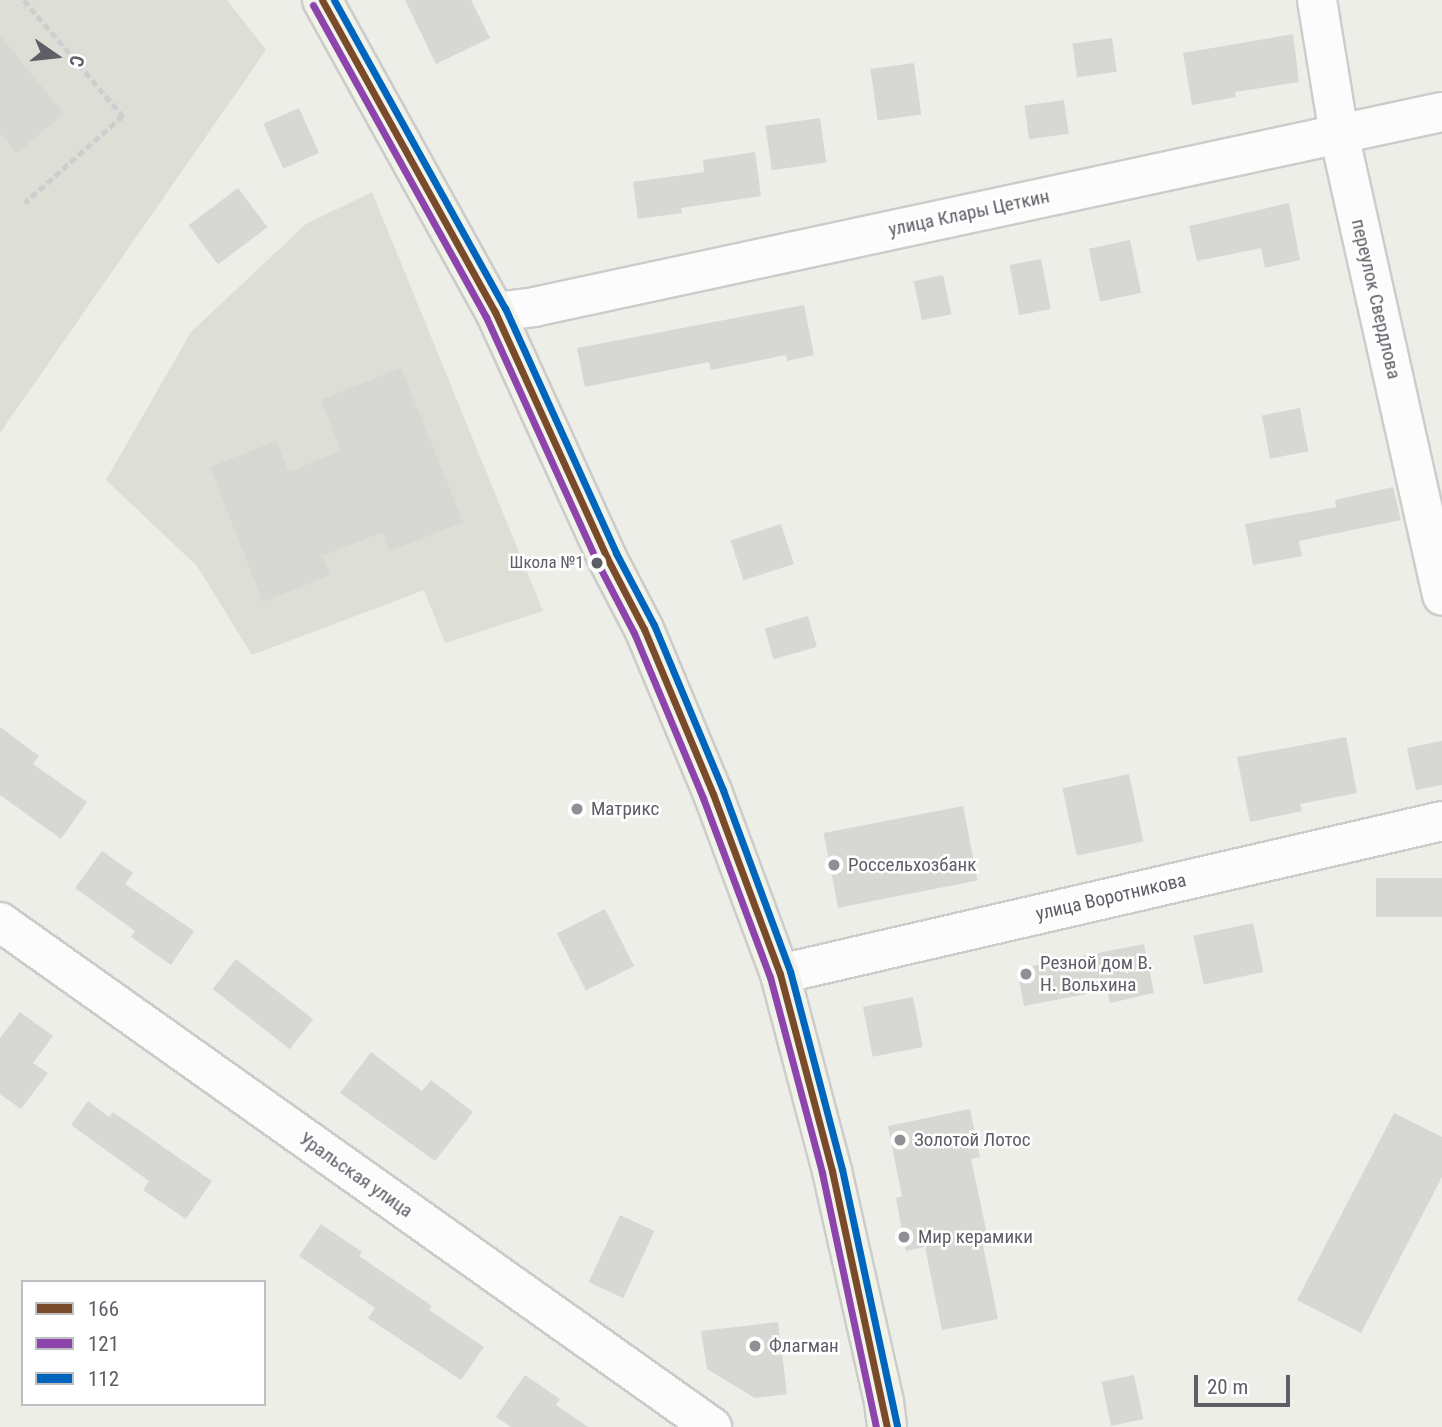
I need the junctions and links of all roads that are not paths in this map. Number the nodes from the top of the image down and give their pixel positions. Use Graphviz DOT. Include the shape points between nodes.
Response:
graph roads {
  1 [pos="322,0"];
  2 [pos="1317,0"];
  3 [pos="1442,112"];
  4 [pos="1339,134"];
  5 [pos="495,312"];
  6 [pos="1442,596"];
  7 [pos="1442,821"];
  8 [pos="0,922"];
  9 [pos="780,974"];
  10 [pos="712,1427"];
  11 [pos="887,1427"];
  1 -- 5 [label="main road"];
  2 -- 4 [label="street, переулок Свердлова"];
  3 -- 4 [label="street, улица Клары Цеткин"];
  4 -- 5 [label="street, улица Клары Цеткин"];
  4 -- 6 [label="street, переулок Свердлова"];
  5 -- 9 [label="main road" via="644,629 713,794"];
  7 -- 9 [label="street, улица Воротникова"];
  8 -- 10 [label="street, Уральская улица"];
  9 -- 11 [label="main road" via="832,1171"];
}
